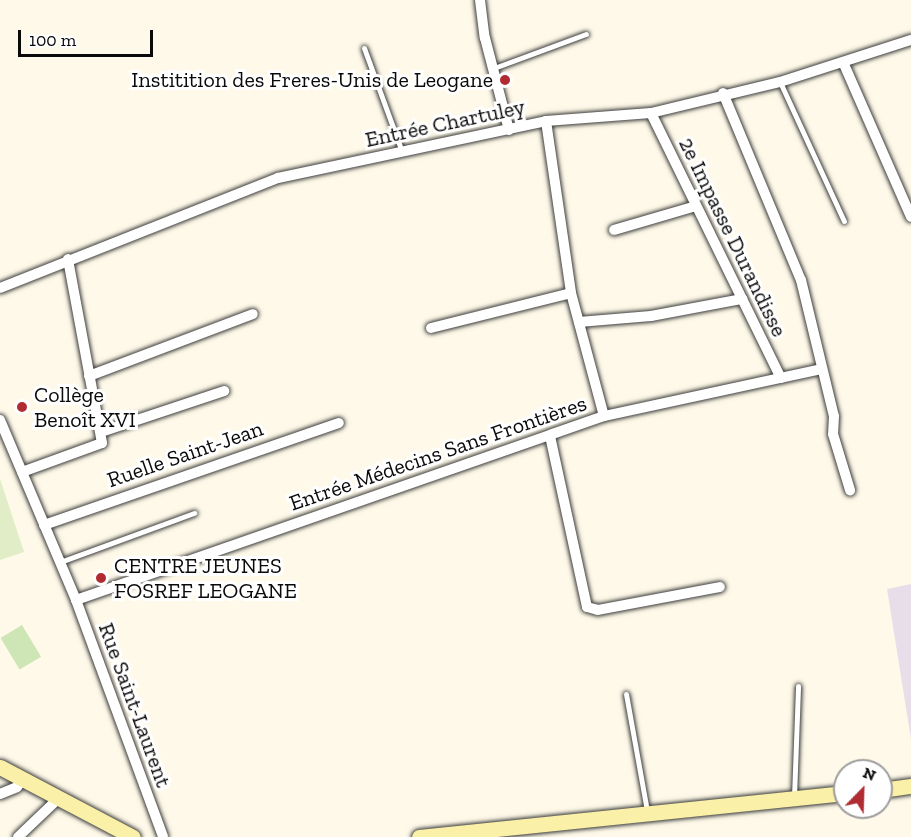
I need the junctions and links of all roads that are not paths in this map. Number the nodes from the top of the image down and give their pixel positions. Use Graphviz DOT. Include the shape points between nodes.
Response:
graph roads {
  1 [pos="480,0"];
  2 [pos="586,34"];
  3 [pos="911,40"];
  4 [pos="364,48"];
  5 [pos="843,62"];
  6 [pos="492,69"];
  7 [pos="780,82"];
  8 [pos="723,93"];
  9 [pos="651,113"];
  10 [pos="546,121"];
  11 [pos="509,130"];
  12 [pos="402,152"];
  13 [pos="696,206"];
  14 [pos="911,217"];
  15 [pos="844,221"];
  16 [pos="614,230"];
  17 [pos="68,259"];
  18 [pos="0,288"];
  19 [pos="571,293"];
  20 [pos="742,299"];
  21 [pos="253,314"];
  22 [pos="579,322"];
  23 [pos="431,328"];
  24 [pos="821,369"];
  25 [pos="88,376"];
  26 [pos="781,378"];
  27 [pos="224,391"];
  28 [pos="604,416"];
  29 [pos="0,420"];
  30 [pos="339,423"];
  31 [pos="101,432"];
  32 [pos="550,436"];
  33 [pos="22,472"];
  34 [pos="850,490"];
  35 [pos="194,513"];
  36 [pos="44,525"];
  37 [pos="60,562"];
  38 [pos="720,587"];
  39 [pos="76,600"];
  40 [pos="798,686"];
  41 [pos="626,694"];
  42 [pos="0,767"];
  43 [pos="23,779"];
  44 [pos="911,786"];
  45 [pos="893,788"];
  46 [pos="0,794"];
  47 [pos="833,795"];
  48 [pos="59,798"];
  49 [pos="794,799"];
  50 [pos="647,811"];
  51 [pos="438,835"];
  52 [pos="18,837"];
  53 [pos="133,837"];
  54 [pos="163,837"];
  55 [pos="419,837"];
  1 -- 6 [label="street"];
  2 -- 6 [label="lane"];
  3 -- 5 [label="street, Entrée Chartuley"];
  4 -- 12 [label="lane"];
  5 -- 7 [label="street, Entrée Chartuley"];
  5 -- 14 [label="street"];
  6 -- 11 [label="street"];
  7 -- 8 [label="street, Entrée Chartuley"];
  7 -- 15 [label="lane"];
  8 -- 9 [label="street, Entrée Chartuley"];
  8 -- 24 [label="street" via="798,270"];
  9 -- 10 [label="street, Entrée Chartuley"];
  9 -- 13 [label="street, 2e Impasse Durandisse"];
  10 -- 11 [label="street, Entrée Chartuley"];
  10 -- 19 [label="street"];
  11 -- 12 [label="street, Entrée Chartuley"];
  12 -- 17 [label="street, Entrée Chartuley" via="278,178"];
  13 -- 16 [label="street"];
  13 -- 20 [label="street, 2e Impasse Durandisse"];
  17 -- 18 [label="street, Entrée Chartuley"];
  17 -- 25 [label="street"];
  19 -- 22 [label="street"];
  19 -- 23 [label="street"];
  20 -- 22 [label="street" via="651,316"];
  20 -- 26 [label="street, 2e Impasse Durandisse"];
  21 -- 25 [label="street"];
  22 -- 28 [label="street"];
  24 -- 26 [label="street, Entrée Médecins Sans Frontières"];
  24 -- 34 [label="street" via="834,416 833,434"];
  25 -- 31 [label="street"];
  26 -- 28 [label="street, Entrée Médecins Sans Frontières"];
  27 -- 31 [label="street"];
  28 -- 32 [label="street, Entrée Médecins Sans Frontières"];
  29 -- 33 [label="street, Rue Saint-Laurent"];
  30 -- 36 [label="street, Ruelle Saint-Jean"];
  31 -- 33 [label="street" via="99,446"];
  32 -- 38 [label="street" via="587,607 598,610"];
  32 -- 39 [label="street, Entrée Médecins Sans Frontières"];
  33 -- 36 [label="street, Rue Saint-Laurent"];
  35 -- 37 [label="lane"];
  36 -- 37 [label="street, Rue Saint-Laurent"];
  37 -- 39 [label="street, Rue Saint-Laurent"];
  39 -- 54 [label="street, Rue Saint-Laurent"];
  40 -- 49 [label="lane"];
  41 -- 50 [label="lane"];
  42 -- 43 [label="main road"];
  43 -- 46 [label="street" via="17,787"];
  43 -- 48 [label="main road"];
  44 -- 45 [label="main road"];
  47 -- 49 [label="main road"];
  48 -- 52 [label="street"];
  48 -- 53 [label="main road"];
  49 -- 50 [label="main road"];
  50 -- 51 [label="main road"];
  51 -- 55 [label="main road"];
}
